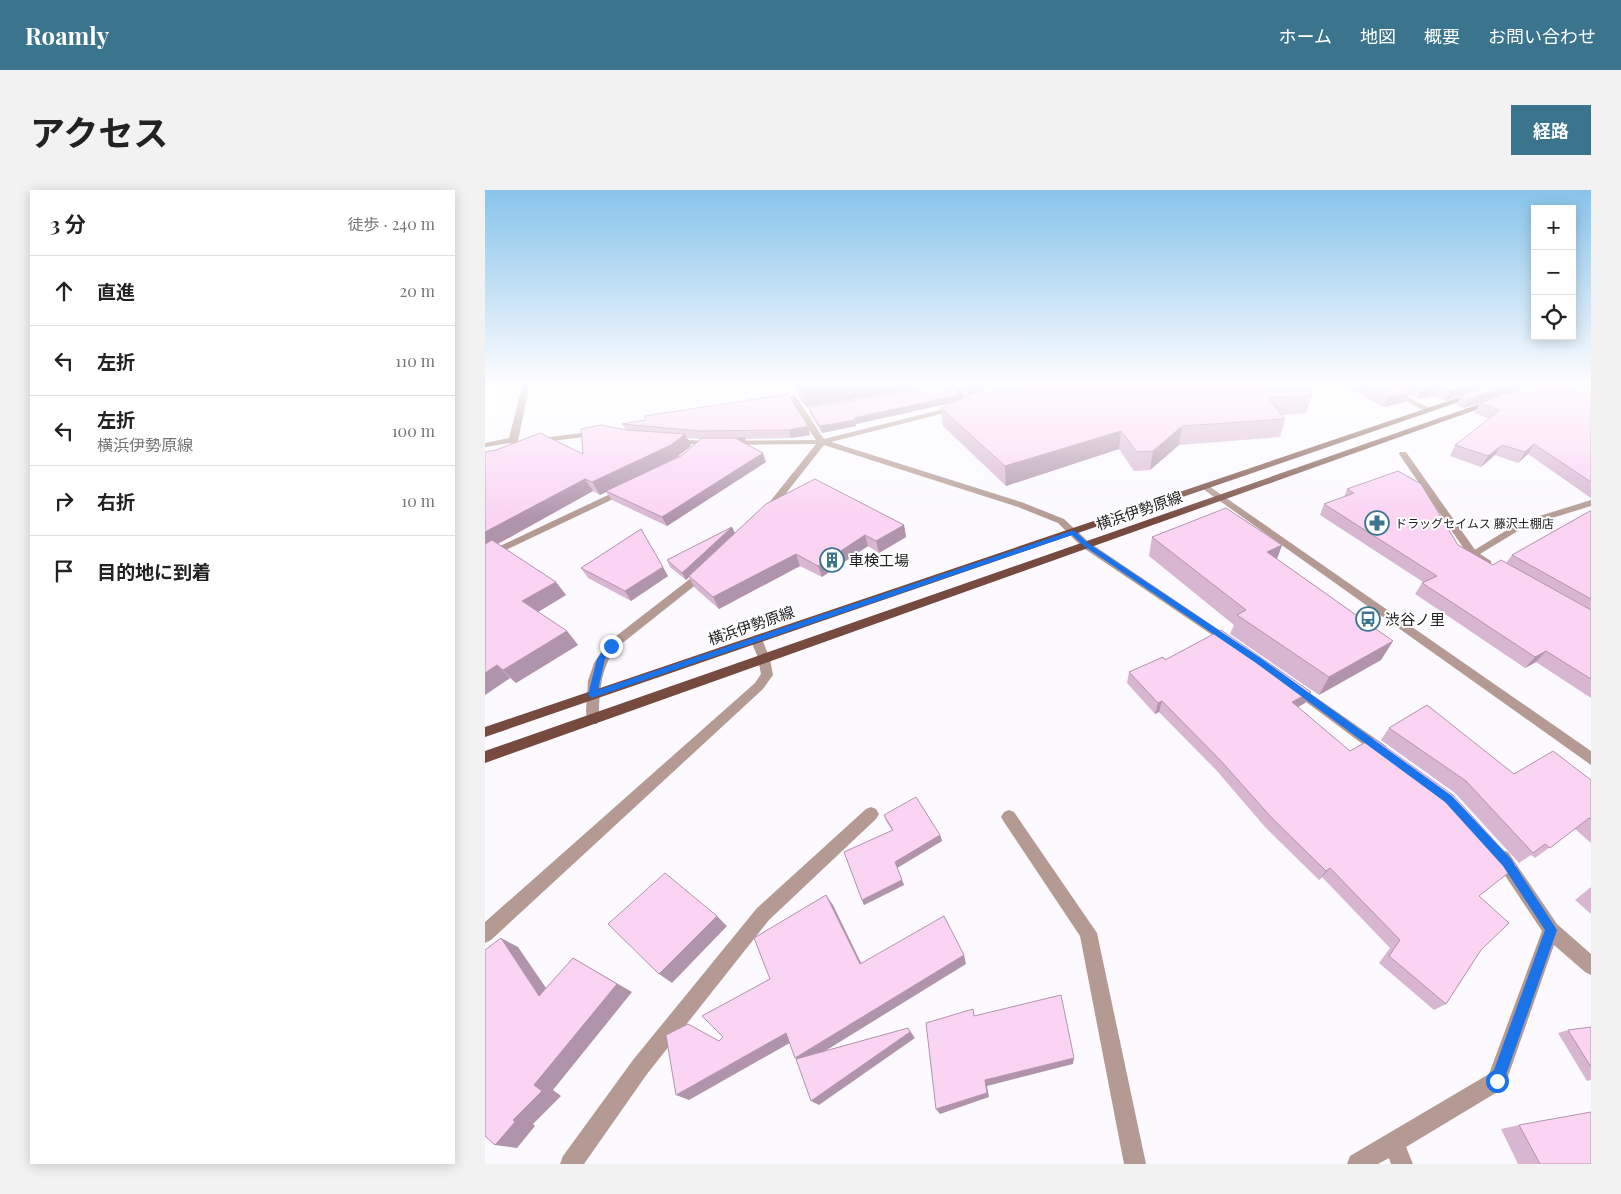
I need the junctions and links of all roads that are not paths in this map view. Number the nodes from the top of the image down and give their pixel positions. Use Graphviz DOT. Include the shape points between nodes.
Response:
graph roads {
  1 [pos="517,428"];
  2 [pos="813,428"];
  3 [pos="873,428"];
  4 [pos="1376,428"];
  5 [pos="1417,428"];
  6 [pos="610,434"];
  7 [pos="659,440"];
  8 [pos="514,442"];
  9 [pos="822,442"];
  10 [pos="703,443"];
  11 [pos="485,445"];
  12 [pos="500,453"];
  13 [pos="1403,454"];
  14 [pos="688,455"];
  15 [pos="638,483"];
  16 [pos="1206,487"];
  17 [pos="1220,497"];
  18 [pos="1591,503"];
  19 [pos="761,516"];
  20 [pos="1073,533"];
  21 [pos="1086,545"];
  22 [pos="1473,554"];
  23 [pos="485,557"];
  24 [pos="711,564"];
  25 [pos="1499,570"];
  26 [pos="755,639"];
  27 [pos="1243,650"];
  28 [pos="764,659"];
  29 [pos="1283,678"];
  30 [pos="592,695"];
  31 [pos="593,720"];
  32 [pos="485,732"];
  33 [pos="485,757"];
  34 [pos="1393,759"];
  35 [pos="1591,759"];
  36 [pos="871,814"];
  37 [pos="1009,817"];
  38 [pos="1494,848"];
  39 [pos="1551,930"];
  40 [pos="485,934"];
  41 [pos="1591,966"];
  42 [pos="1393,1143"];
  43 [pos="571,1164"];
  44 [pos="1135,1164"];
  45 [pos="1358,1164"];
  46 [pos="1402,1164"];
  1 -- 8 [label="street"];
  2 -- 9 [label="street"];
  3 -- 9 [label="street"];
  4 -- 16 [label="main road, 横浜伊勢原線"];
  5 -- 17 [label="main road, 横浜伊勢原線"];
  6 -- 8 [label="street" via="603,432"];
  7 -- 10 [label="street"];
  8 -- 11 [label="street"];
  8 -- 12 [label="street"];
  9 -- 10 [label="street"];
  9 -- 19 [label="street" via="776,502"];
  9 -- 20 [label="street" via="1021,505 1061,521"];
  10 -- 14 [label="street"];
  13 -- 22 [label="street"];
  15 -- 23 [label="street"];
  16 -- 17 [label="street"];
  16 -- 20 [label="main road, 横浜伊勢原線"];
  17 -- 21 [label="main road, 横浜伊勢原線"];
  17 -- 35 [label="street"];
  18 -- 22 [label="street" via="1523,524"];
  20 -- 21 [label="street"];
  20 -- 26 [label="main road, 横浜伊勢原線"];
  21 -- 27 [label="street"];
  21 -- 28 [label="main road, 横浜伊勢原線"];
  22 -- 25 [label="street"];
  24 -- 30 [label="street" via="611,646 601,659"];
  26 -- 28 [label="street"];
  26 -- 30 [label="main road, 横浜伊勢原線"];
  28 -- 31 [label="main road, 横浜伊勢原線"];
  28 -- 40 [label="street" via="767,675 759,686"];
  29 -- 34 [label="street"];
  30 -- 31 [label="street"];
  30 -- 32 [label="main road, 横浜伊勢原線"];
  31 -- 33 [label="main road, 横浜伊勢原線"];
  36 -- 43 [label="street" via="763,914 639,1067"];
  37 -- 44 [label="street" via="1088,933"];
  38 -- 39 [label="street" via="1507,862"];
  39 -- 41 [label="street"];
  39 -- 42 [label="street" via="1497,1081"];
  42 -- 45 [label="street"];
  42 -- 46 [label="street"];
}
